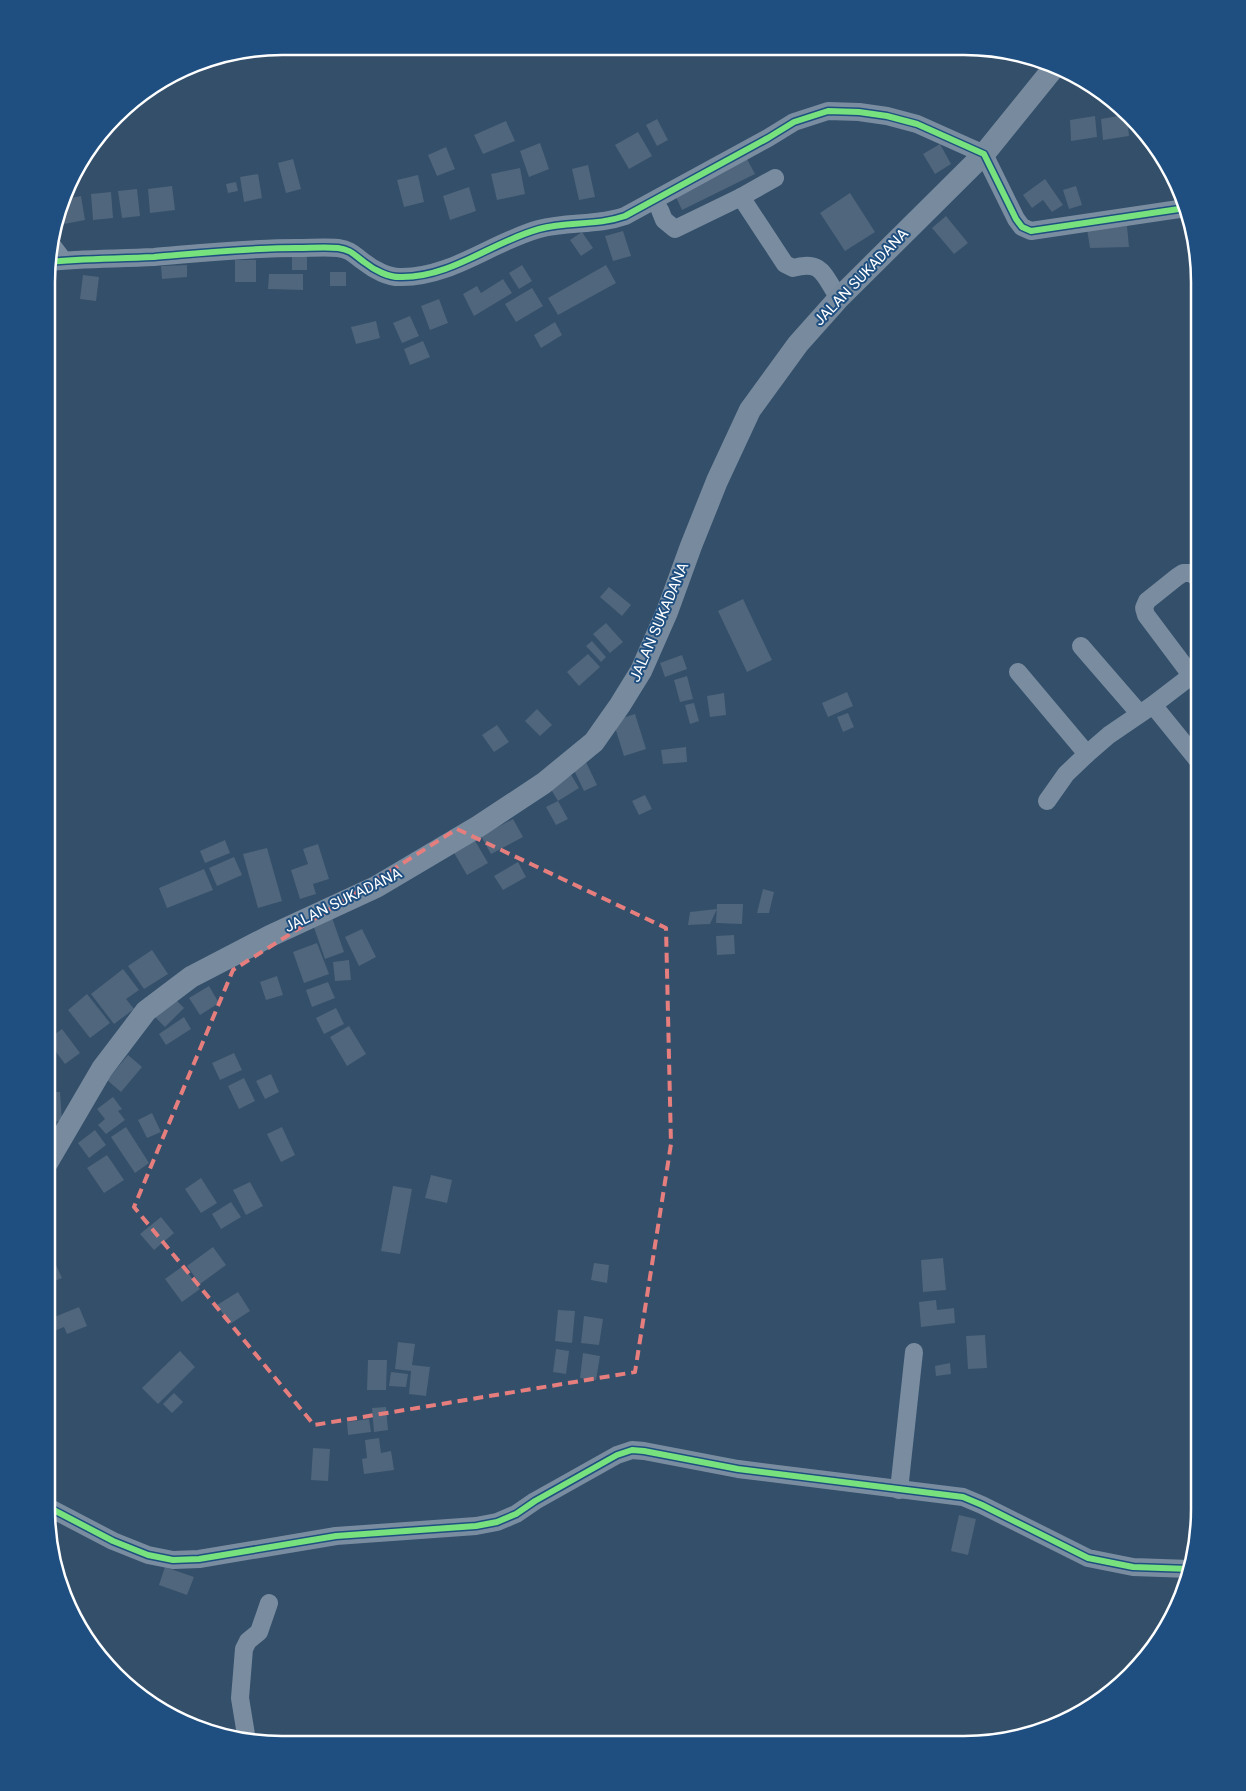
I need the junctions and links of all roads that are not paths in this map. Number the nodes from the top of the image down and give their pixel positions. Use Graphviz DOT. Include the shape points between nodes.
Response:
graph roads {
  1 [pos="1050,72"];
  2 [pos="984,154"];
  3 [pos="775,178"];
  4 [pos="741,197"];
  5 [pos="1179,209"];
  6 [pos="660,210"];
  7 [pos="56,261"];
  8 [pos="838,298"];
  9 [pos="1191,573"];
  10 [pos="1081,646"];
  11 [pos="1191,667"];
  12 [pos="1018,672"];
  13 [pos="1191,675"];
  14 [pos="1146,709"];
  15 [pos="1087,754"];
  16 [pos="1191,754"];
  17 [pos="1047,801"];
  18 [pos="55,1149"];
  19 [pos="914,1352"];
  20 [pos="899,1490"];
  21 [pos="55,1511"];
  22 [pos="1183,1569"];
  23 [pos="269,1603"];
  24 [pos="246,1733"];
  1 -- 2 [label="main road, JALAN SUKADANA"];
  2 -- 5 [label="street" via="1016,219 1031,231"];
  2 -- 7 [label="street" via="918,124 887,116 828,111 794,122 625,216 611,221 539,229 438,272 391,277 355,253 337,248 264,248"];
  2 -- 8 [label="main road, JALAN SUKADANA"];
  3 -- 4 [label="street"];
  4 -- 6 [label="street" via="675,229 664,220"];
  4 -- 8 [label="street" via="785,264 793,268 808,264 814,266"];
  8 -- 18 [label="main road, JALAN SUKADANA" via="798,344 750,410 717,481 641,671 594,742 544,783 436,852 376,887 191,977 168,994 146,1012 102,1068"];
  9 -- 11 [label="street" via="1184,573 1148,599 1144,608 1146,615"];
  10 -- 14 [label="street"];
  12 -- 15 [label="street"];
  13 -- 14 [label="street"];
  14 -- 15 [label="street"];
  14 -- 16 [label="street"];
  15 -- 17 [label="street" via="1066,774"];
  19 -- 20 [label="street"];
  20 -- 21 [label="street" via="738,1469 632,1450 617,1455 497,1522 336,1536 198,1559 172,1560 148,1555 113,1541"];
  20 -- 22 [label="street" via="963,1497 1088,1558 1133,1567"];
  23 -- 24 [label="street" via="259,1632 244,1649 240,1698"];
}
